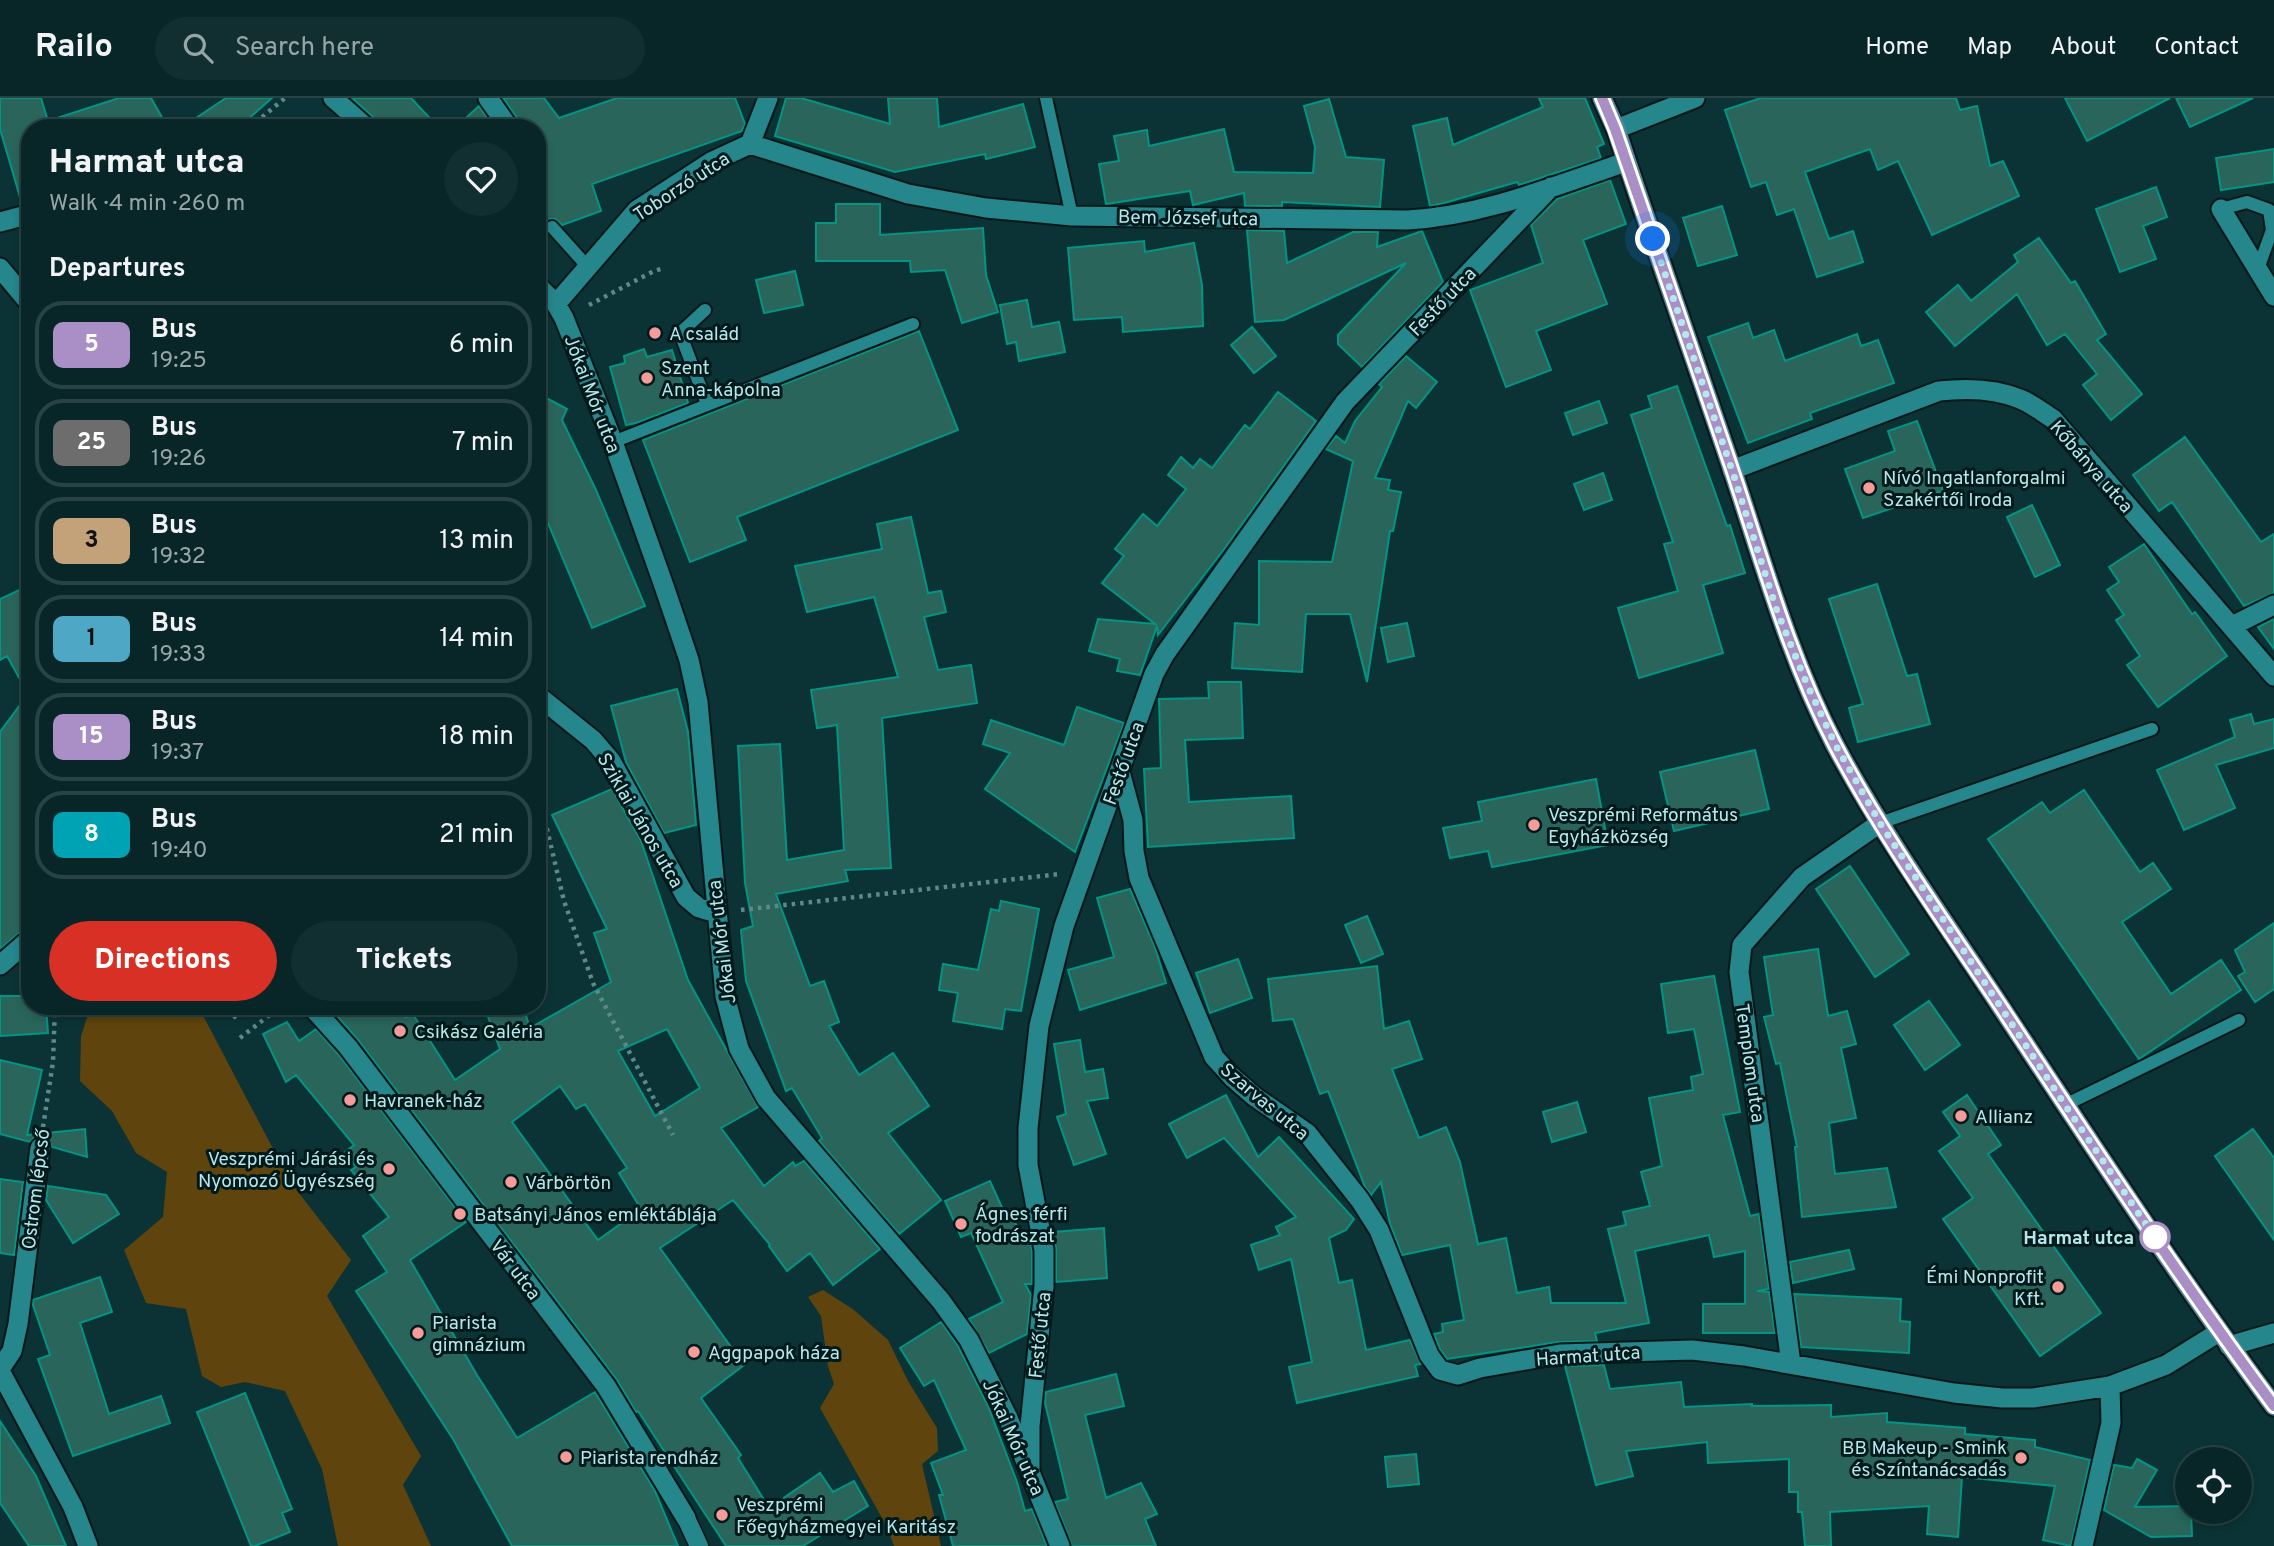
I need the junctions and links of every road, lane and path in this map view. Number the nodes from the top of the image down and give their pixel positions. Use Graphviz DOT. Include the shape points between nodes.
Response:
graph roads {
  1 [pos="285,98"];
  2 [pos="333,98"];
  3 [pos="488,98"];
  4 [pos="768,98"];
  5 [pos="1046,98"];
  6 [pos="1602,98"];
  7 [pos="1695,98"];
  8 [pos="260,119"];
  9 [pos="357,119"];
  10 [pos="503,119"];
  11 [pos="1615,129"];
  12 [pos="750,144"];
  13 [pos="1626,162"];
  14 [pos="1550,187"];
  15 [pos="2221,209"];
  16 [pos="21,216"];
  17 [pos="1072,216"];
  18 [pos="0,222"];
  19 [pos="552,227"];
  20 [pos="587,266"];
  21 [pos="0,268"];
  22 [pos="664,268"];
  23 [pos="2258,269"];
  24 [pos="21,293"];
  25 [pos="546,295"];
  26 [pos="2274,296"];
  27 [pos="705,310"];
  28 [pos="560,311"];
  29 [pos="913,324"];
  30 [pos="707,404"];
  31 [pos="613,442"];
  32 [pos="1732,470"];
  33 [pos="2274,605"];
  34 [pos="2232,626"];
  35 [pos="2274,676"];
  36 [pos="546,702"];
  37 [pos="2152,729"];
  38 [pos="1120,772"];
  39 [pos="1880,823"];
  40 [pos="546,825"];
  41 [pos="1084,871"];
  42 [pos="716,913"];
  43 [pos="21,947"];
  44 [pos="0,965"];
  45 [pos="55,1015"];
  46 [pos="237,1015"];
  47 [pos="269,1015"];
  48 [pos="322,1015"];
  49 [pos="233,1018"];
  50 [pos="2239,1020"];
  51 [pos="240,1038"];
  52 [pos="2065,1105"];
  53 [pos="673,1135"];
  54 [pos="40,1148"];
  55 [pos="2274,1333"];
  56 [pos="2224,1339"];
  57 [pos="1791,1364"];
  58 [pos="0,1370"];
  59 [pos="1440,1370"];
  60 [pos="2110,1386"];
  61 [pos="2274,1406"];
  62 [pos="1030,1471"];
  63 [pos="687,1518"];
  64 [pos="88,1546"];
  65 [pos="699,1546"];
  66 [pos="1060,1546"];
  67 [pos="2083,1546"];
  1 -- 8 [label="path"];
  2 -- 9 [label="street"];
  3 -- 10 [label="street"];
  4 -- 12 [label="street, Toborzó utca"];
  5 -- 17 [label="lane"];
  6 -- 11 [label="main road"];
  7 -- 11 [label="street"];
  11 -- 13 [label="main road"];
  12 -- 17 [label="street, Bem József utca" via="908,194 986,208"];
  12 -- 20 [label="street, Toborzó utca" via="711,162 637,210"];
  13 -- 14 [label="street, Bem József utca"];
  13 -- 32 [label="main road"];
  14 -- 17 [label="street, Bem József utca" via="1475,211 1422,219"];
  14 -- 38 [label="street, Festő utca" via="1345,402 1165,654"];
  15 -- 23 [label="street"];
  15 -- 23 [label="lane" via="2247,202 2269,210 2272,230"];
  16 -- 18 [label="street"];
  19 -- 20 [label="lane"];
  20 -- 28 [label="street, Toborzó utca"];
  21 -- 24 [label="street"];
  22 -- 28 [label="path"];
  23 -- 26 [label="street"];
  25 -- 28 [label="street"];
  27 -- 30 [label="lane" via="680,333"];
  28 -- 31 [label="street, Jókai Mór utca"];
  29 -- 30 [label="lane"];
  30 -- 31 [label="lane"];
  31 -- 42 [label="street, Jókai Mór utca" via="689,660 698,702"];
  32 -- 34 [label="street, Kőbánya utca" via="1939,391 1966,388 2020,399 2053,419"];
  32 -- 39 [label="main road" via="1777,611 1806,682"];
  33 -- 34 [label="street"];
  34 -- 35 [label="street, Kőbánya utca"];
  36 -- 42 [label="street, Sziklai János utca" via="593,740 611,761 686,897 699,908"];
  37 -- 39 [label="lane"];
  38 -- 41 [label="street, Festő utca"];
  38 -- 59 [label="street, Szarvas utca" via="1133,820 1139,877 1214,1057 1255,1097 1307,1133 1360,1200 1379,1230 1429,1355"];
  39 -- 52 [label="main road"];
  39 -- 57 [label="street, Templom utca" via="1802,877 1742,945 1739,972"];
  40 -- 53 [label="path" via="564,901 593,983"];
  41 -- 42 [label="path"];
  41 -- 62 [label="street, Festő utca" via="1064,926 1039,1026 1031,1096 1028,1165 1044,1250 1044,1286"];
  42 -- 62 [label="street, Jókai Mór utca" via="725,996 739,1049 766,1098 962,1330"];
  43 -- 44 [label="street"];
  45 -- 54 [label="path, Ostrom lépcső"];
  46 -- 49 [label="path"];
  47 -- 51 [label="path"];
  48 -- 63 [label="street, Vár utca" via="355,1043 606,1386"];
  50 -- 52 [label="lane"];
  52 -- 56 [label="main road"];
  54 -- 58 [label="street, Ostrom lépcső" via="18,1324 12,1351"];
  55 -- 56 [label="street, Harmat utca"];
  56 -- 60 [label="street, Harmat utca"];
  56 -- 61 [label="main road"];
  57 -- 59 [label="street, Harmat utca" via="1692,1350 1560,1354 1458,1375"];
  57 -- 60 [label="street, Harmat utca" via="2002,1398"];
  58 -- 64 [label="street" via="73,1507"];
  60 -- 67 [label="street" via="2112,1423"];
  62 -- 66 [label="street, Jókai Mór utca"];
  63 -- 65 [label="street, Vár utca"];
}
